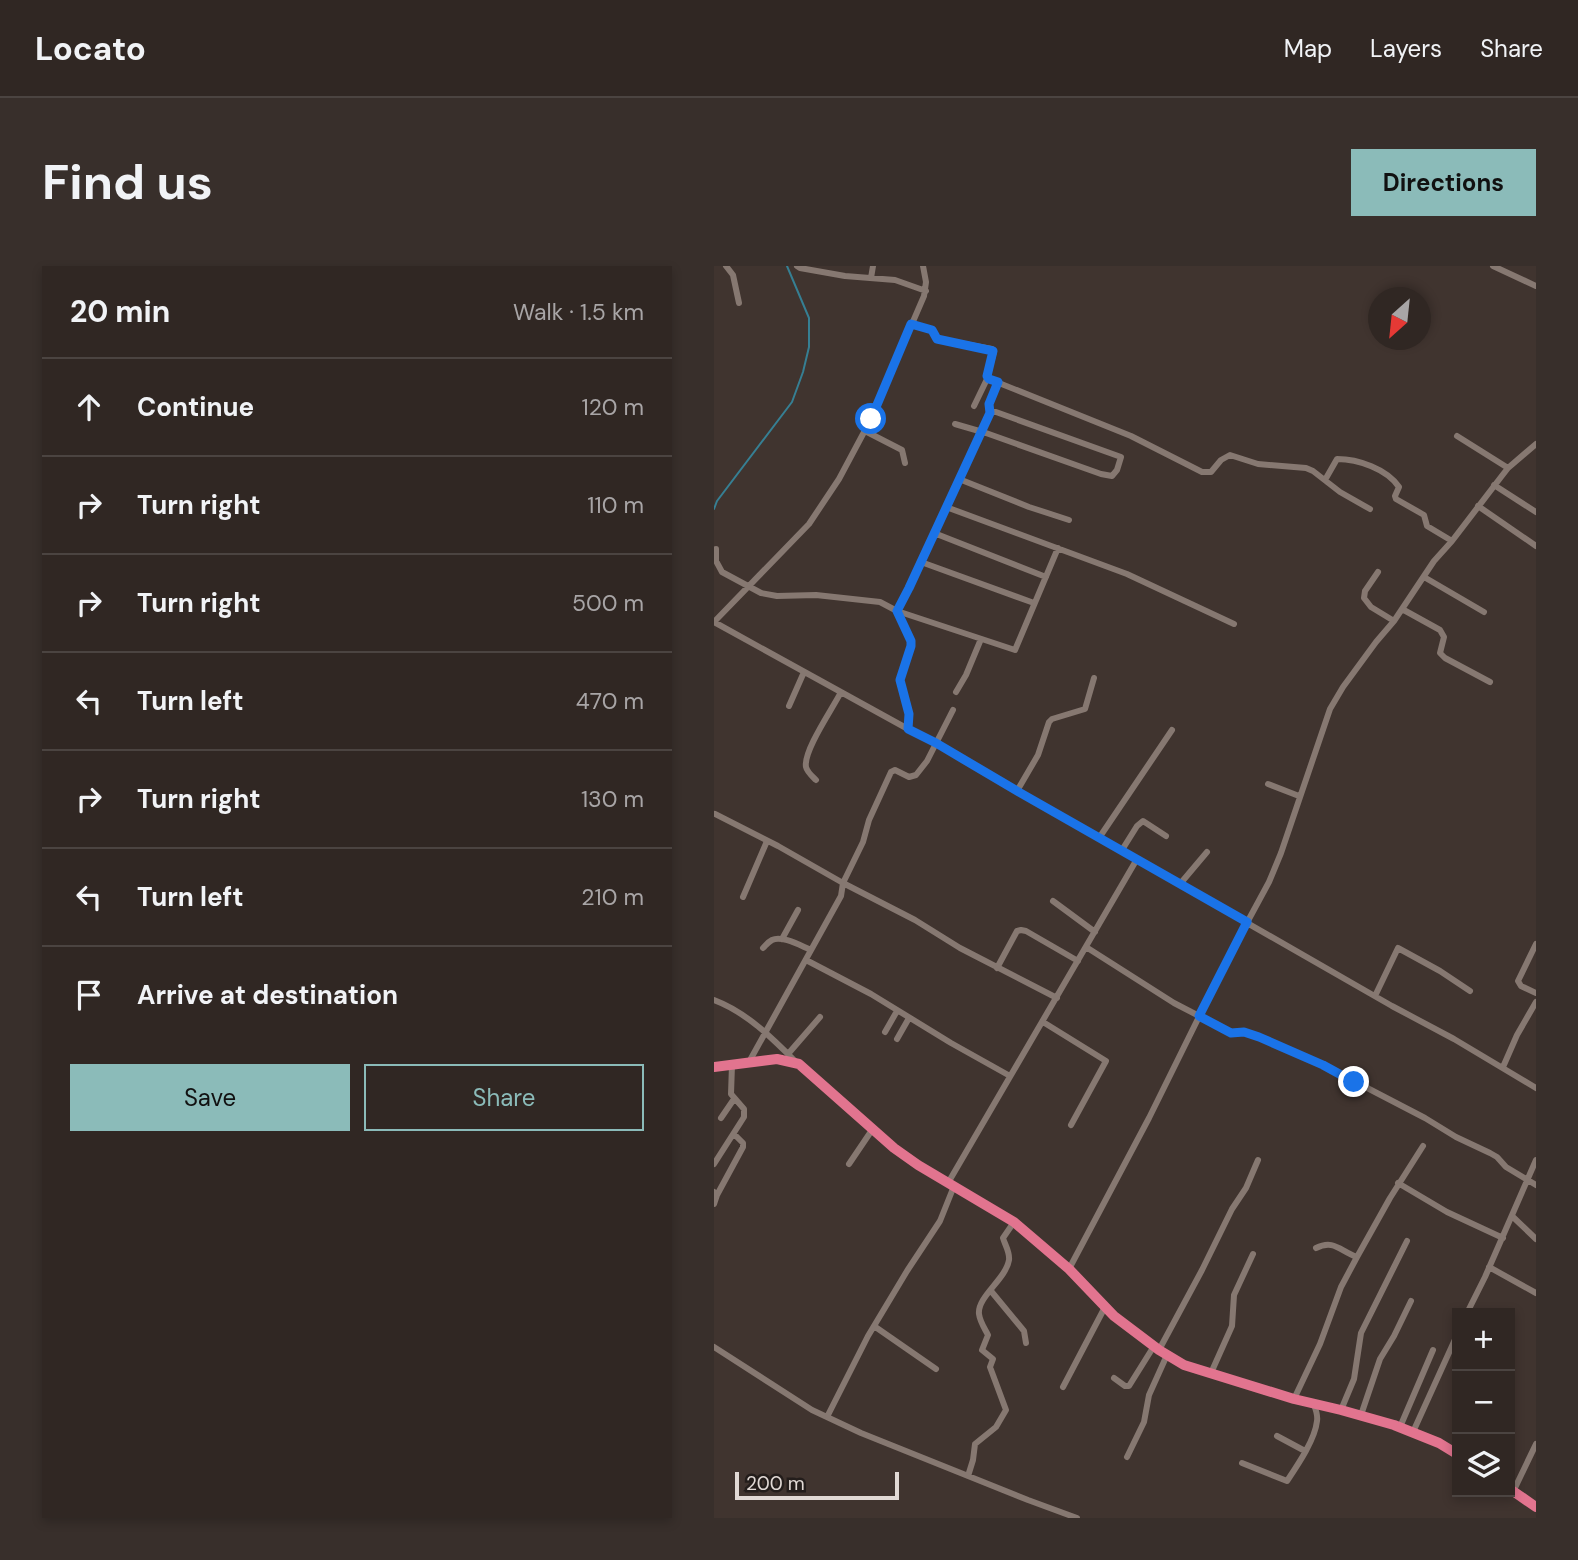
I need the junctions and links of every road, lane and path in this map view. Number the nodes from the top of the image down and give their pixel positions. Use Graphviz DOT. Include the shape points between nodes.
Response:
graph roads {
  1 [pos="726,266"];
  2 [pos="873,266"];
  3 [pos="923,266"];
  4 [pos="1493,266"];
  5 [pos="794,267"];
  6 [pos="871,278"];
  7 [pos="1536,286"];
  8 [pos="926,291"];
  9 [pos="739,303"];
  10 [pos="911,324"];
  11 [pos="988,377"];
  12 [pos="998,382"];
  13 [pos="974,406"];
  14 [pos="990,413"];
  15 [pos="954,424"];
  16 [pos="865,431"];
  17 [pos="980,431"];
  18 [pos="1457,436"];
  19 [pos="1536,445"];
  20 [pos="905,463"];
  21 [pos="1508,468"];
  22 [pos="959,479"];
  23 [pos="1325,480"];
  24 [pos="1494,485"];
  25 [pos="1478,506"];
  26 [pos="946,507"];
  27 [pos="1370,509"];
  28 [pos="1536,512"];
  29 [pos="1069,520"];
  30 [pos="934,533"];
  31 [pos="1452,541"];
  32 [pos="1536,546"];
  33 [pos="1058,548"];
  34 [pos="716,550"];
  35 [pos="920,562"];
  36 [pos="1378,572"];
  37 [pos="1046,577"];
  38 [pos="1424,577"];
  39 [pos="747,587"];
  40 [pos="1034,603"];
  41 [pos="1402,609"];
  42 [pos="897,611"];
  43 [pos="1484,612"];
  44 [pos="1394,621"];
  45 [pos="1234,624"];
  46 [pos="981,639"];
  47 [pos="804,672"];
  48 [pos="1094,678"];
  49 [pos="1490,682"];
  50 [pos="841,692"];
  51 [pos="956,692"];
  52 [pos="789,706"];
  53 [pos="953,710"];
  54 [pos="908,729"];
  55 [pos="1172,730"];
  56 [pos="936,743"];
  57 [pos="816,780"];
  58 [pos="1268,784"];
  59 [pos="1017,791"];
  60 [pos="1299,796"];
  61 [pos="715,814"];
  62 [pos="1166,836"];
  63 [pos="1100,838"];
  64 [pos="767,841"];
  65 [pos="1122,850"];
  66 [pos="1207,852"];
  67 [pos="1137,859"];
  68 [pos="843,883"];
  69 [pos="1181,884"];
  70 [pos="743,897"];
  71 [pos="1053,901"];
  72 [pos="798,910"];
  73 [pos="1247,922"];
  74 [pos="1095,932"];
  75 [pos="782,939"];
  76 [pos="1536,944"];
  77 [pos="1086,947"];
  78 [pos="763,948"];
  79 [pos="811,950"];
  80 [pos="806,960"];
  81 [pos="1078,961"];
  82 [pos="997,968"];
  83 [pos="1470,991"];
  84 [pos="1536,991"];
  85 [pos="1375,996"];
  86 [pos="1057,998"];
  87 [pos="714,1000"];
  88 [pos="1536,1002"];
  89 [pos="897,1011"];
  90 [pos="1199,1016"];
  91 [pos="820,1017"];
  92 [pos="909,1018"];
  93 [pos="1043,1022"];
  94 [pos="885,1032"];
  95 [pos="767,1033"];
  96 [pos="897,1039"];
  97 [pos="788,1054"];
  98 [pos="749,1062"];
  99 [pos="799,1064"];
  100 [pos="732,1065"];
  101 [pos="714,1067"];
  102 [pos="1503,1067"];
  103 [pos="1010,1076"];
  104 [pos="1536,1088"];
  105 [pos="734,1099"];
  106 [pos="721,1118"];
  107 [pos="1071,1125"];
  108 [pos="872,1130"];
  109 [pos="734,1134"];
  110 [pos="1423,1146"];
  111 [pos="1258,1160"];
  112 [pos="1536,1160"];
  113 [pos="714,1164"];
  114 [pos="849,1164"];
  115 [pos="1528,1180"];
  116 [pos="1398,1183"];
  117 [pos="951,1184"];
  118 [pos="1536,1185"];
  119 [pos="716,1193"];
  120 [pos="714,1205"];
  121 [pos="1512,1216"];
  122 [pos="1014,1222"];
  123 [pos="1503,1238"];
  124 [pos="1536,1239"];
  125 [pos="1407,1241"];
  126 [pos="1316,1248"];
  127 [pos="1253,1254"];
  128 [pos="1357,1257"];
  129 [pos="1489,1267"];
  130 [pos="1069,1269"];
  131 [pos="1535,1290"];
  132 [pos="990,1291"];
  133 [pos="1411,1301"];
  134 [pos="1105,1307"];
  135 [pos="1469,1308"];
  136 [pos="874,1326"];
  137 [pos="1026,1343"];
  138 [pos="1452,1346"];
  139 [pos="714,1347"];
  140 [pos="1160,1350"];
  141 [pos="1433,1350"];
  142 [pos="936,1369"];
  143 [pos="1211,1373"];
  144 [pos="1114,1378"];
  145 [pos="1063,1387"];
  146 [pos="1294,1399"];
  147 [pos="1314,1405"];
  148 [pos="1341,1410"];
  149 [pos="1361,1416"];
  150 [pos="827,1417"];
  151 [pos="1400,1427"];
  152 [pos="1413,1432"];
  153 [pos="1277,1436"];
  154 [pos="1536,1444"];
  155 [pos="1305,1451"];
  156 [pos="1452,1451"];
  157 [pos="1127,1457"];
  158 [pos="1242,1463"];
  159 [pos="968,1476"];
  160 [pos="1515,1483"];
  161 [pos="1515,1494"];
  162 [pos="1536,1507"];
  163 [pos="1077,1518"];
  1 -- 9 [label="street"];
  2 -- 6 [label="street"];
  3 -- 8 [label="street"];
  4 -- 7 [label="street"];
  5 -- 6 [label="street"];
  6 -- 8 [label="street" via="895,280"];
  8 -- 10 [label="street"];
  10 -- 11 [label="street" via="932,330 937,339 992,349"];
  10 -- 16 [label="street"];
  11 -- 12 [label="street"];
  11 -- 13 [label="street"];
  12 -- 14 [label="street"];
  12 -- 23 [label="street" via="1131,436 1202,472 1211,472 1230,455 1258,464 1306,468"];
  14 -- 17 [label="street"];
  14 -- 17 [label="street" via="1121,457 1117,470 1112,476 1101,474"];
  15 -- 17 [label="street"];
  16 -- 20 [label="street" via="902,450"];
  16 -- 39 [label="street" via="809,523"];
  17 -- 22 [label="street"];
  18 -- 21 [label="street"];
  19 -- 21 [label="street"];
  21 -- 24 [label="street"];
  22 -- 26 [label="street"];
  22 -- 29 [label="street"];
  23 -- 27 [label="street"];
  23 -- 31 [label="street" via="1338,459 1372,467 1398,484 1396,499 1424,515 1427,526"];
  24 -- 25 [label="street"];
  24 -- 28 [label="street"];
  25 -- 31 [label="street"];
  25 -- 32 [label="street"];
  26 -- 30 [label="street"];
  26 -- 33 [label="street"];
  30 -- 35 [label="street"];
  30 -- 37 [label="street"];
  31 -- 38 [label="street"];
  33 -- 37 [label="street"];
  33 -- 45 [label="street"];
  34 -- 39 [label="street" via="716,564 722,572"];
  35 -- 40 [label="street"];
  35 -- 42 [label="street"];
  36 -- 44 [label="street" via="1365,591 1365,600"];
  37 -- 40 [label="street"];
  38 -- 41 [label="street"];
  38 -- 43 [label="street"];
  39 -- 42 [label="street" via="771,596 876,601"];
  39 -- 47 [label="street" via="714,622"];
  40 -- 46 [label="street" via="1015,650"];
  41 -- 44 [label="street"];
  41 -- 49 [label="street" via="1440,631 1444,637 1441,656"];
  42 -- 46 [label="street"];
  42 -- 54 [label="street" via="911,641 900,680"];
  44 -- 60 [label="street" via="1330,709"];
  46 -- 51 [label="street"];
  47 -- 50 [label="street"];
  47 -- 52 [label="street"];
  48 -- 59 [label="street" via="1085,709 1049,722 1038,755"];
  50 -- 54 [label="street"];
  50 -- 57 [label="street" via="815,736 806,764"];
  53 -- 56 [label="street"];
  54 -- 56 [label="street"];
  55 -- 63 [label="street"];
  56 -- 59 [label="street"];
  56 -- 68 [label="street" via="913,777 891,772"];
  58 -- 60 [label="street"];
  59 -- 63 [label="street"];
  60 -- 73 [label="street" via="1277,862"];
  61 -- 64 [label="street"];
  62 -- 65 [label="street" via="1143,821"];
  63 -- 65 [label="street"];
  64 -- 68 [label="street"];
  64 -- 70 [label="street"];
  65 -- 67 [label="street"];
  66 -- 69 [label="street"];
  67 -- 69 [label="street"];
  67 -- 74 [label="street"];
  68 -- 79 [label="street" via="841,897"];
  68 -- 82 [label="street"];
  69 -- 73 [label="street"];
  71 -- 74 [label="street"];
  72 -- 75 [label="street"];
  73 -- 85 [label="street"];
  73 -- 90 [label="street"];
  74 -- 77 [label="street"];
  75 -- 78 [label="street"];
  75 -- 79 [label="street"];
  76 -- 84 [label="street" via="1518,981"];
  77 -- 81 [label="street"];
  77 -- 90 [label="street"];
  79 -- 80 [label="street"];
  80 -- 89 [label="street"];
  80 -- 95 [label="street"];
  81 -- 82 [label="street" via="1020,930"];
  81 -- 86 [label="street"];
  82 -- 86 [label="street"];
  83 -- 85 [label="street" via="1398,948"];
  85 -- 102 [label="street"];
  86 -- 93 [label="street"];
  87 -- 95 [label="street"];
  88 -- 102 [label="street"];
  89 -- 92 [label="street"];
  89 -- 94 [label="street"];
  90 -- 115 [label="street" via="1231,1033 1252,1034 1323,1065 1490,1153"];
  90 -- 130 [label="street"];
  91 -- 97 [label="street"];
  92 -- 96 [label="street"];
  92 -- 103 [label="street"];
  93 -- 103 [label="street"];
  93 -- 107 [label="street" via="1106,1061"];
  95 -- 97 [label="street"];
  95 -- 98 [label="street"];
  97 -- 99 [label="street"];
  98 -- 99 [label="highway" via="777,1059"];
  98 -- 100 [label="highway"];
  99 -- 108 [label="highway"];
  100 -- 101 [label="highway"];
  100 -- 105 [label="street"];
  102 -- 104 [label="street"];
  103 -- 117 [label="street"];
  105 -- 106 [label="street"];
  105 -- 109 [label="street" via="744,1109"];
  108 -- 114 [label="street"];
  108 -- 117 [label="highway"];
  109 -- 113 [label="street"];
  109 -- 119 [label="street" via="743,1147"];
  110 -- 116 [label="street"];
  111 -- 140 [label="street"];
  112 -- 115 [label="street"];
  115 -- 118 [label="street"];
  115 -- 121 [label="street"];
  116 -- 123 [label="street"];
  116 -- 128 [label="street"];
  117 -- 122 [label="highway"];
  117 -- 136 [label="street" via="940,1220"];
  119 -- 120 [label="street"];
  121 -- 123 [label="street"];
  121 -- 124 [label="street"];
  122 -- 130 [label="highway"];
  122 -- 132 [label="street" via="1003,1238 1009,1254 1007,1266"];
  123 -- 129 [label="street"];
  125 -- 148 [label="street" via="1361,1333 1354,1379"];
  126 -- 128 [label="street" via="1330,1244"];
  127 -- 143 [label="street" via="1234,1295 1232,1326"];
  128 -- 146 [label="street"];
  129 -- 131 [label="street"];
  129 -- 135 [label="street"];
  130 -- 134 [label="highway"];
  132 -- 137 [label="street" via="1022,1329"];
  132 -- 159 [label="street" via="979,1307 988,1335 981,1349 992,1358 990,1367 1006,1409 996,1427 975,1444"];
  133 -- 149 [label="street" via="1380,1359"];
  134 -- 140 [label="highway"];
  134 -- 145 [label="street"];
  136 -- 142 [label="street"];
  136 -- 150 [label="street"];
  138 -- 152 [label="street"];
  139 -- 150 [label="street"];
  140 -- 143 [label="highway" via="1184,1365"];
  140 -- 144 [label="street" via="1129,1386"];
  140 -- 157 [label="street" via="1144,1422"];
  141 -- 151 [label="street"];
  143 -- 146 [label="highway"];
  146 -- 147 [label="highway"];
  147 -- 148 [label="highway"];
  147 -- 155 [label="street" via="1318,1419"];
  148 -- 149 [label="highway"];
  149 -- 151 [label="highway"];
  150 -- 159 [label="street"];
  151 -- 152 [label="highway"];
  152 -- 156 [label="highway"];
  153 -- 155 [label="street"];
  154 -- 160 [label="street"];
  155 -- 158 [label="street" via="1287,1481"];
  159 -- 163 [label="street"];
  161 -- 162 [label="highway"];
}
